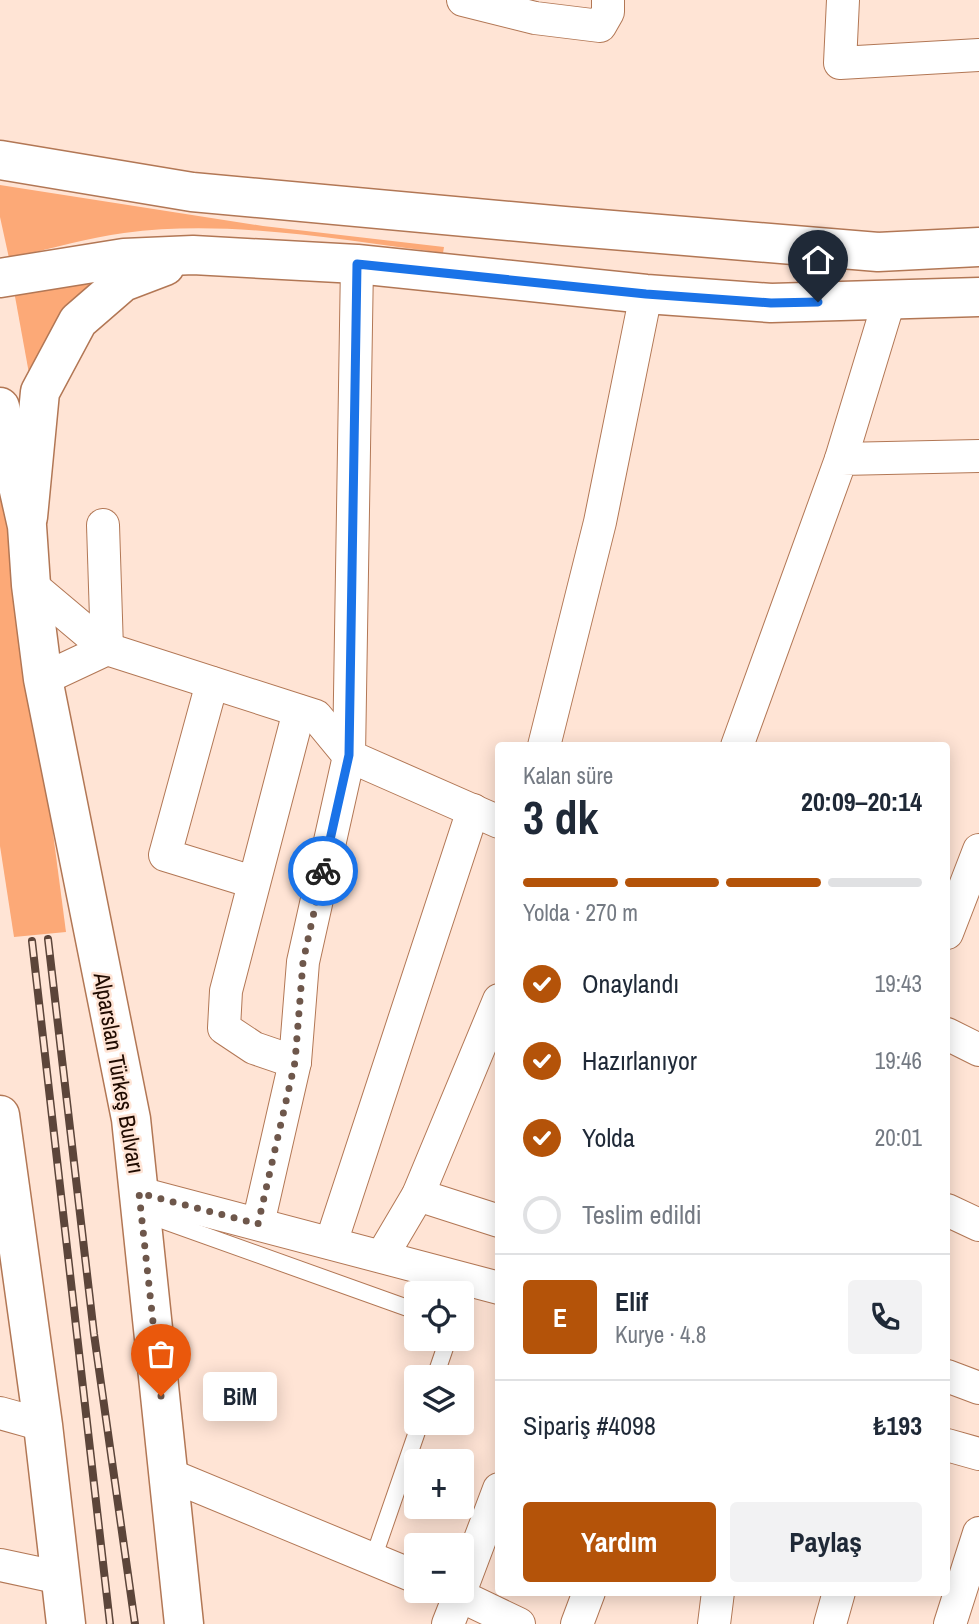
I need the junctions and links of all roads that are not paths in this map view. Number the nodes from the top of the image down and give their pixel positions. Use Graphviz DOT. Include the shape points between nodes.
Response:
graph roads {
  1 [pos="463,0"];
  2 [pos="608,0"];
  3 [pos="843,0"];
  4 [pos="979,55"];
  5 [pos="0,160"];
  6 [pos="979,247"];
  7 [pos="193,254"];
  8 [pos="357,264"];
  9 [pos="0,278"];
  10 [pos="646,294"];
  11 [pos="979,297"];
  12 [pos="889,300"];
  13 [pos="0,407"];
  14 [pos="979,456"];
  15 [pos="841,459"];
  16 [pos="103,525"];
  17 [pos="27,526"];
  18 [pos="31,585"];
  19 [pos="107,649"];
  20 [pos="43,679"];
  21 [pos="212,683"];
  22 [pos="299,711"];
  23 [pos="545,742"];
  24 [pos="738,742"];
  25 [pos="349,755"];
  26 [pos="486,816"];
  27 [pos="979,850"];
  28 [pos="253,882"];
  29 [pos="950,925"];
  30 [pos="495,1010"];
  31 [pos="950,1036"];
  32 [pos="979,1050"];
  33 [pos="295,1062"];
  34 [pos="0,1115"];
  35 [pos="418,1195"];
  36 [pos="140,1203"];
  37 [pos="950,1211"];
  38 [pos="495,1220"];
  39 [pos="258,1224"];
  40 [pos="979,1225"];
  41 [pos="331,1243"];
  42 [pos="382,1256"];
  43 [pos="495,1287"];
  44 [pos="404,1306"];
  45 [pos="950,1377"];
  46 [pos="979,1388"];
  47 [pos="0,1413"];
  48 [pos="43,1424"];
  49 [pos="415,1435"];
  50 [pos="950,1446"];
  51 [pos="979,1454"];
  52 [pos="170,1475"];
  53 [pos="495,1499"];
  54 [pos="979,1533"];
  55 [pos="474,1551"];
  56 [pos="373,1559"];
  57 [pos="0,1565"];
  58 [pos="974,1565"];
  59 [pos="404,1572"];
  60 [pos="61,1578"];
  61 [pos="588,1596"];
  62 [pos="718,1596"];
  63 [pos="838,1596"];
  64 [pos="474,1600"];
  65 [pos="454,1603"];
  66 [pos="66,1624"];
  67 [pos="184,1624"];
  68 [pos="448,1624"];
  69 [pos="519,1624"];
  70 [pos="578,1624"];
  71 [pos="714,1624"];
  72 [pos="830,1624"];
  73 [pos="950,1624"];
  1 -- 2 [label="street" via="535,18 600,26"];
  3 -- 4 [label="street" via="840,63"];
  5 -- 6 [label="main road" via="192,192 577,227 878,252"];
  7 -- 8 [label="main road"];
  7 -- 9 [label="main road" via="124,258"];
  7 -- 17 [label="main road" via="123,282 78,321 40,392"];
  8 -- 10 [label="main road"];
  8 -- 25 [label="street"];
  10 -- 12 [label="main road" via="771,303"];
  10 -- 23 [label="street" via="600,522"];
  11 -- 12 [label="main road"];
  12 -- 15 [label="street"];
  13 -- 17 [label="main road"];
  14 -- 15 [label="street"];
  15 -- 24 [label="street"];
  16 -- 19 [label="street"];
  17 -- 18 [label="main road, Alparslan Türkeş Bulvarı"];
  18 -- 19 [label="street"];
  18 -- 20 [label="main road, Alparslan Türkeş Bulvarı"];
  19 -- 20 [label="street"];
  19 -- 21 [label="street"];
  20 -- 36 [label="main road, Alparslan Türkeş Bulvarı" via="131,1119"];
  21 -- 22 [label="street"];
  21 -- 28 [label="street" via="165,855"];
  22 -- 25 [label="street" via="316,716"];
  22 -- 28 [label="street"];
  25 -- 26 [label="street"];
  25 -- 33 [label="street" via="303,962"];
  26 -- 41 [label="street"];
  27 -- 29 [label="street"];
  28 -- 33 [label="street" via="226,990 224,1028 254,1048"];
  30 -- 35 [label="street"];
  31 -- 32 [label="street"];
  33 -- 39 [label="street"];
  34 -- 48 [label="main road"];
  35 -- 38 [label="street"];
  35 -- 42 [label="street"];
  36 -- 39 [label="street"];
  36 -- 44 [label="lane"];
  36 -- 52 [label="main road, Alparslan Türkeş Bulvarı"];
  37 -- 40 [label="street"];
  39 -- 41 [label="street"];
  41 -- 42 [label="street"];
  42 -- 43 [label="street"];
  45 -- 46 [label="street"];
  47 -- 48 [label="street"];
  48 -- 60 [label="main road"];
  49 -- 56 [label="lane"];
  50 -- 51 [label="street"];
  52 -- 56 [label="street"];
  52 -- 67 [label="main road, Alparslan Türkeş Bulvarı"];
  53 -- 55 [label="street"];
  54 -- 58 [label="street"];
  56 -- 59 [label="street"];
  57 -- 60 [label="street"];
  58 -- 73 [label="street"];
  60 -- 66 [label="main road"];
  61 -- 70 [label="street"];
  62 -- 71 [label="street"];
  63 -- 72 [label="street"];
  64 -- 69 [label="street"];
  65 -- 68 [label="street"];
}
